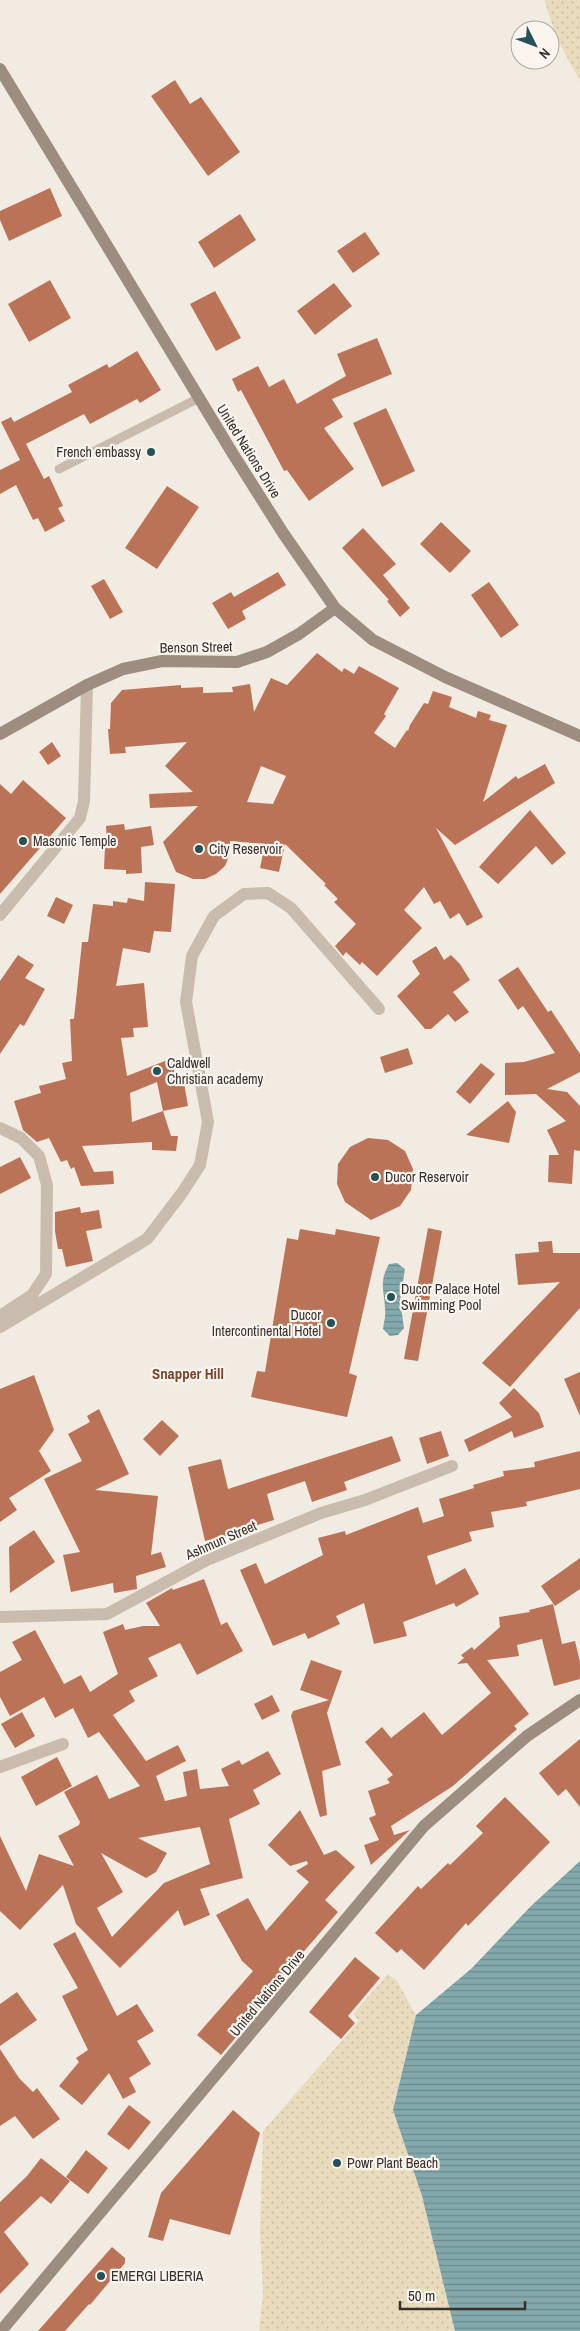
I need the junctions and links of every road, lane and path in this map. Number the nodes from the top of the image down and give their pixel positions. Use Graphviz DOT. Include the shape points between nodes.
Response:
graph roads {
  1 [pos="0,69"];
  2 [pos="199,398"];
  3 [pos="59,469"];
  4 [pos="335,608"];
  5 [pos="88,685"];
  6 [pos="0,734"];
  7 [pos="580,736"];
  8 [pos="0,915"];
  9 [pos="379,1009"];
  10 [pos="0,1128"];
  11 [pos="0,1316"];
  12 [pos="0,1327"];
  13 [pos="452,1466"];
  14 [pos="0,1617"];
  15 [pos="580,1700"];
  16 [pos="64,1744"];
  17 [pos="0,1767"];
  18 [pos="3,2330"];
  1 -- 2 [label="main road, United Nations Drive"];
  2 -- 3 [label="lane"];
  2 -- 4 [label="main road, United Nations Drive" via="282,533"];
  4 -- 5 [label="main road, Benson Street" via="267,652 237,662 162,661 123,669"];
  4 -- 7 [label="main road, United Nations Drive" via="373,640 445,677"];
  5 -- 6 [label="main road, Benson Street"];
  5 -- 8 [label="street" via="84,801 80,818"];
  9 -- 12 [label="street" via="291,908 268,893 244,894 214,916 192,956 186,1002 208,1122 200,1165 147,1239"];
  10 -- 11 [label="street" via="21,1138 39,1156 47,1185 46,1274 32,1295"];
  13 -- 14 [label="street, Ashmun Street" via="365,1500 321,1513 207,1560 107,1614"];
  15 -- 18 [label="main road, United Nations Drive" via="527,1736 424,1826"];
  16 -- 17 [label="street"];
}
